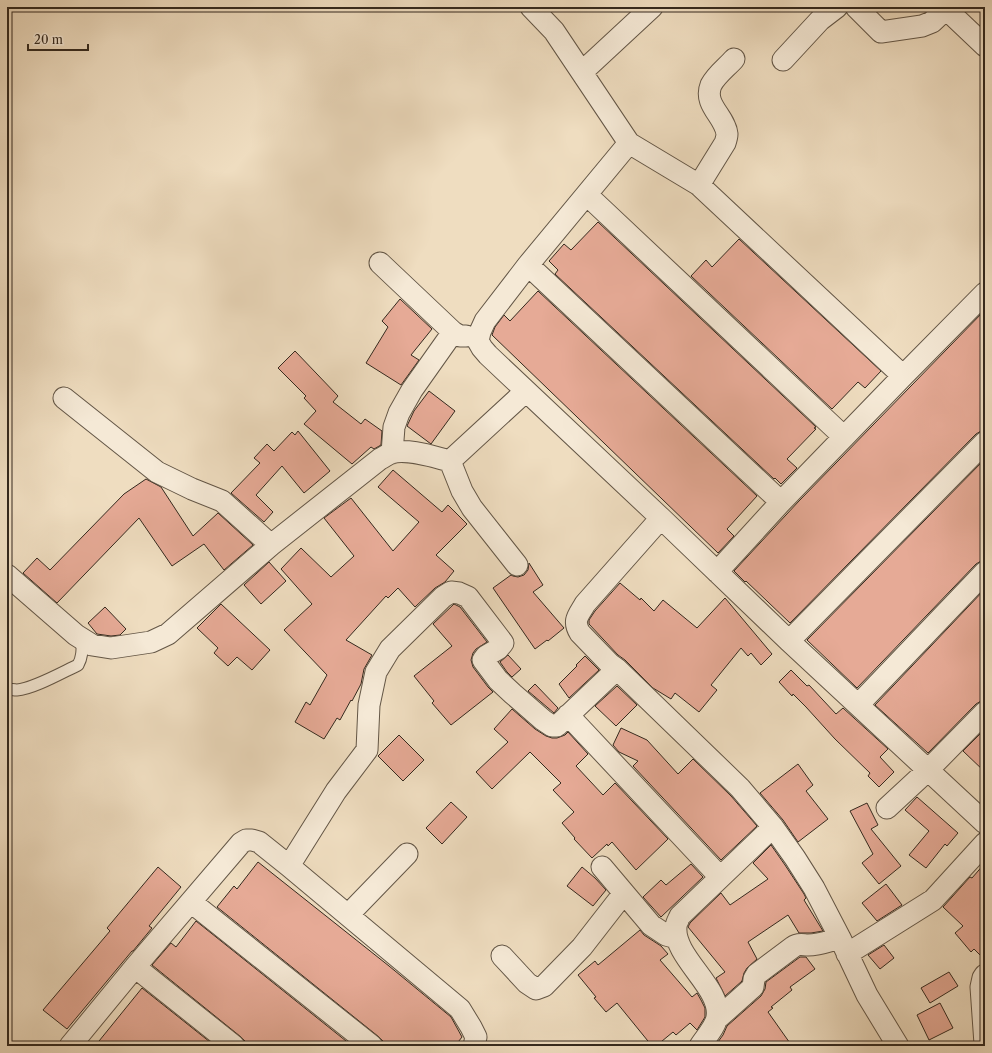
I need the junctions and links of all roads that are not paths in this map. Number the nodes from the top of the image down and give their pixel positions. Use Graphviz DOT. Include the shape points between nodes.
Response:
graph roads {
  1 [pos="531,7"];
  2 [pos="652,7"];
  3 [pos="837,7"];
  4 [pos="856,7"];
  5 [pos="947,8"];
  6 [pos="985,46"];
  7 [pos="734,59"];
  8 [pos="782,60"];
  9 [pos="582,72"];
  10 [pos="629,143"];
  11 [pos="699,185"];
  12 [pos="587,194"];
  13 [pos="380,263"];
  14 [pos="528,265"];
  15 [pos="985,293"];
  16 [pos="453,332"];
  17 [pos="480,332"];
  18 [pos="903,376"];
  19 [pos="526,391"];
  20 [pos="64,398"];
  21 [pos="844,437"];
  22 [pos="985,442"];
  23 [pos="392,453"];
  24 [pos="450,461"];
  25 [pos="781,502"];
  26 [pos="661,518"];
  27 [pos="271,544"];
  28 [pos="517,565"];
  29 [pos="717,572"];
  30 [pos="985,572"];
  31 [pos="7,575"];
  32 [pos="82,638"];
  33 [pos="788,641"];
  34 [pos="617,669"];
  35 [pos="7,689"];
  36 [pos="858,705"];
  37 [pos="985,712"];
  38 [pos="568,715"];
  39 [pos="928,770"];
  40 [pos="887,808"];
  41 [pos="985,823"];
  42 [pos="774,826"];
  43 [pos="985,843"];
  44 [pos="408,854"];
  45 [pos="289,866"];
  46 [pos="602,867"];
  47 [pos="720,877"];
  48 [pos="624,893"];
  49 [pos="191,902"];
  50 [pos="348,916"];
  51 [pos="677,938"];
  52 [pos="844,946"];
  53 [pos="502,956"];
  54 [pos="135,967"];
  55 [pos="985,975"];
  56 [pos="717,1019"];
  57 [pos="79,1043"];
  58 [pos="985,1044"];
  59 [pos="234,1046"];
  60 [pos="372,1046"];
  61 [pos="474,1046"];
  62 [pos="700,1046"];
  63 [pos="898,1046"];
  1 -- 9 [label="street" via="554,31"];
  2 -- 9 [label="street"];
  3 -- 8 [label="street" via="820,20"];
  4 -- 5 [label="street" via="881,32 922,26 932,22"];
  5 -- 6 [label="street"];
  7 -- 11 [label="street" via="717,77 709,93 727,135 725,143"];
  9 -- 10 [label="street"];
  10 -- 11 [label="street"];
  10 -- 12 [label="street"];
  11 -- 18 [label="street"];
  12 -- 14 [label="street"];
  12 -- 21 [label="street"];
  13 -- 16 [label="street"];
  14 -- 17 [label="street" via="485,321"];
  14 -- 25 [label="street"];
  15 -- 18 [label="street"];
  16 -- 17 [label="street" via="460,336 471,336"];
  16 -- 23 [label="street" via="399,412 394,427"];
  17 -- 19 [label="street" via="478,341 482,348"];
  18 -- 21 [label="street"];
  19 -- 24 [label="street"];
  19 -- 26 [label="street"];
  20 -- 27 [label="street" via="157,472 222,501"];
  21 -- 25 [label="street"];
  22 -- 33 [label="street"];
  23 -- 24 [label="street" via="423,454"];
  23 -- 27 [label="street" via="380,459"];
  24 -- 28 [label="street" via="462,492 472,508"];
  25 -- 29 [label="street"];
  26 -- 29 [label="street"];
  26 -- 34 [label="street" via="585,604 576,620 580,633"];
  27 -- 32 [label="street" via="168,634 151,642 111,648 92,645"];
  29 -- 33 [label="street"];
  30 -- 36 [label="street"];
  31 -- 32 [label="street"];
  32 -- 35 [label="lane" via="82,659 78,665 28,687"];
  33 -- 36 [label="street"];
  34 -- 38 [label="street"];
  34 -- 42 [label="street" via="740,788"];
  36 -- 39 [label="street"];
  37 -- 39 [label="street"];
  38 -- 45 [label="street" via="557,726 552,726 498,680 483,660 503,643 468,597 451,592 390,649 376,672 369,704 367,750 336,791"];
  38 -- 47 [label="street"];
  39 -- 40 [label="street"];
  39 -- 41 [label="street"];
  42 -- 47 [label="street"];
  42 -- 52 [label="street" via="814,888"];
  43 -- 52 [label="street" via="933,900"];
  44 -- 50 [label="street"];
  45 -- 49 [label="street" via="259,842 246,840"];
  45 -- 50 [label="street"];
  46 -- 48 [label="street"];
  47 -- 51 [label="street" via="680,916 676,926"];
  48 -- 51 [label="street" via="651,925"];
  48 -- 53 [label="street" via="582,947 544,986 536,989 527,983"];
  49 -- 54 [label="street"];
  49 -- 60 [label="street"];
  50 -- 61 [label="street" via="460,1009 476,1037"];
  51 -- 56 [label="street" via="713,997 718,1008"];
  52 -- 56 [label="street" via="797,944 757,974 753,988"];
  52 -- 63 [label="street" via="867,995"];
  54 -- 57 [label="street"];
  54 -- 59 [label="street"];
  55 -- 58 [label="street" via="980,987"];
  56 -- 62 [label="street"];
}
